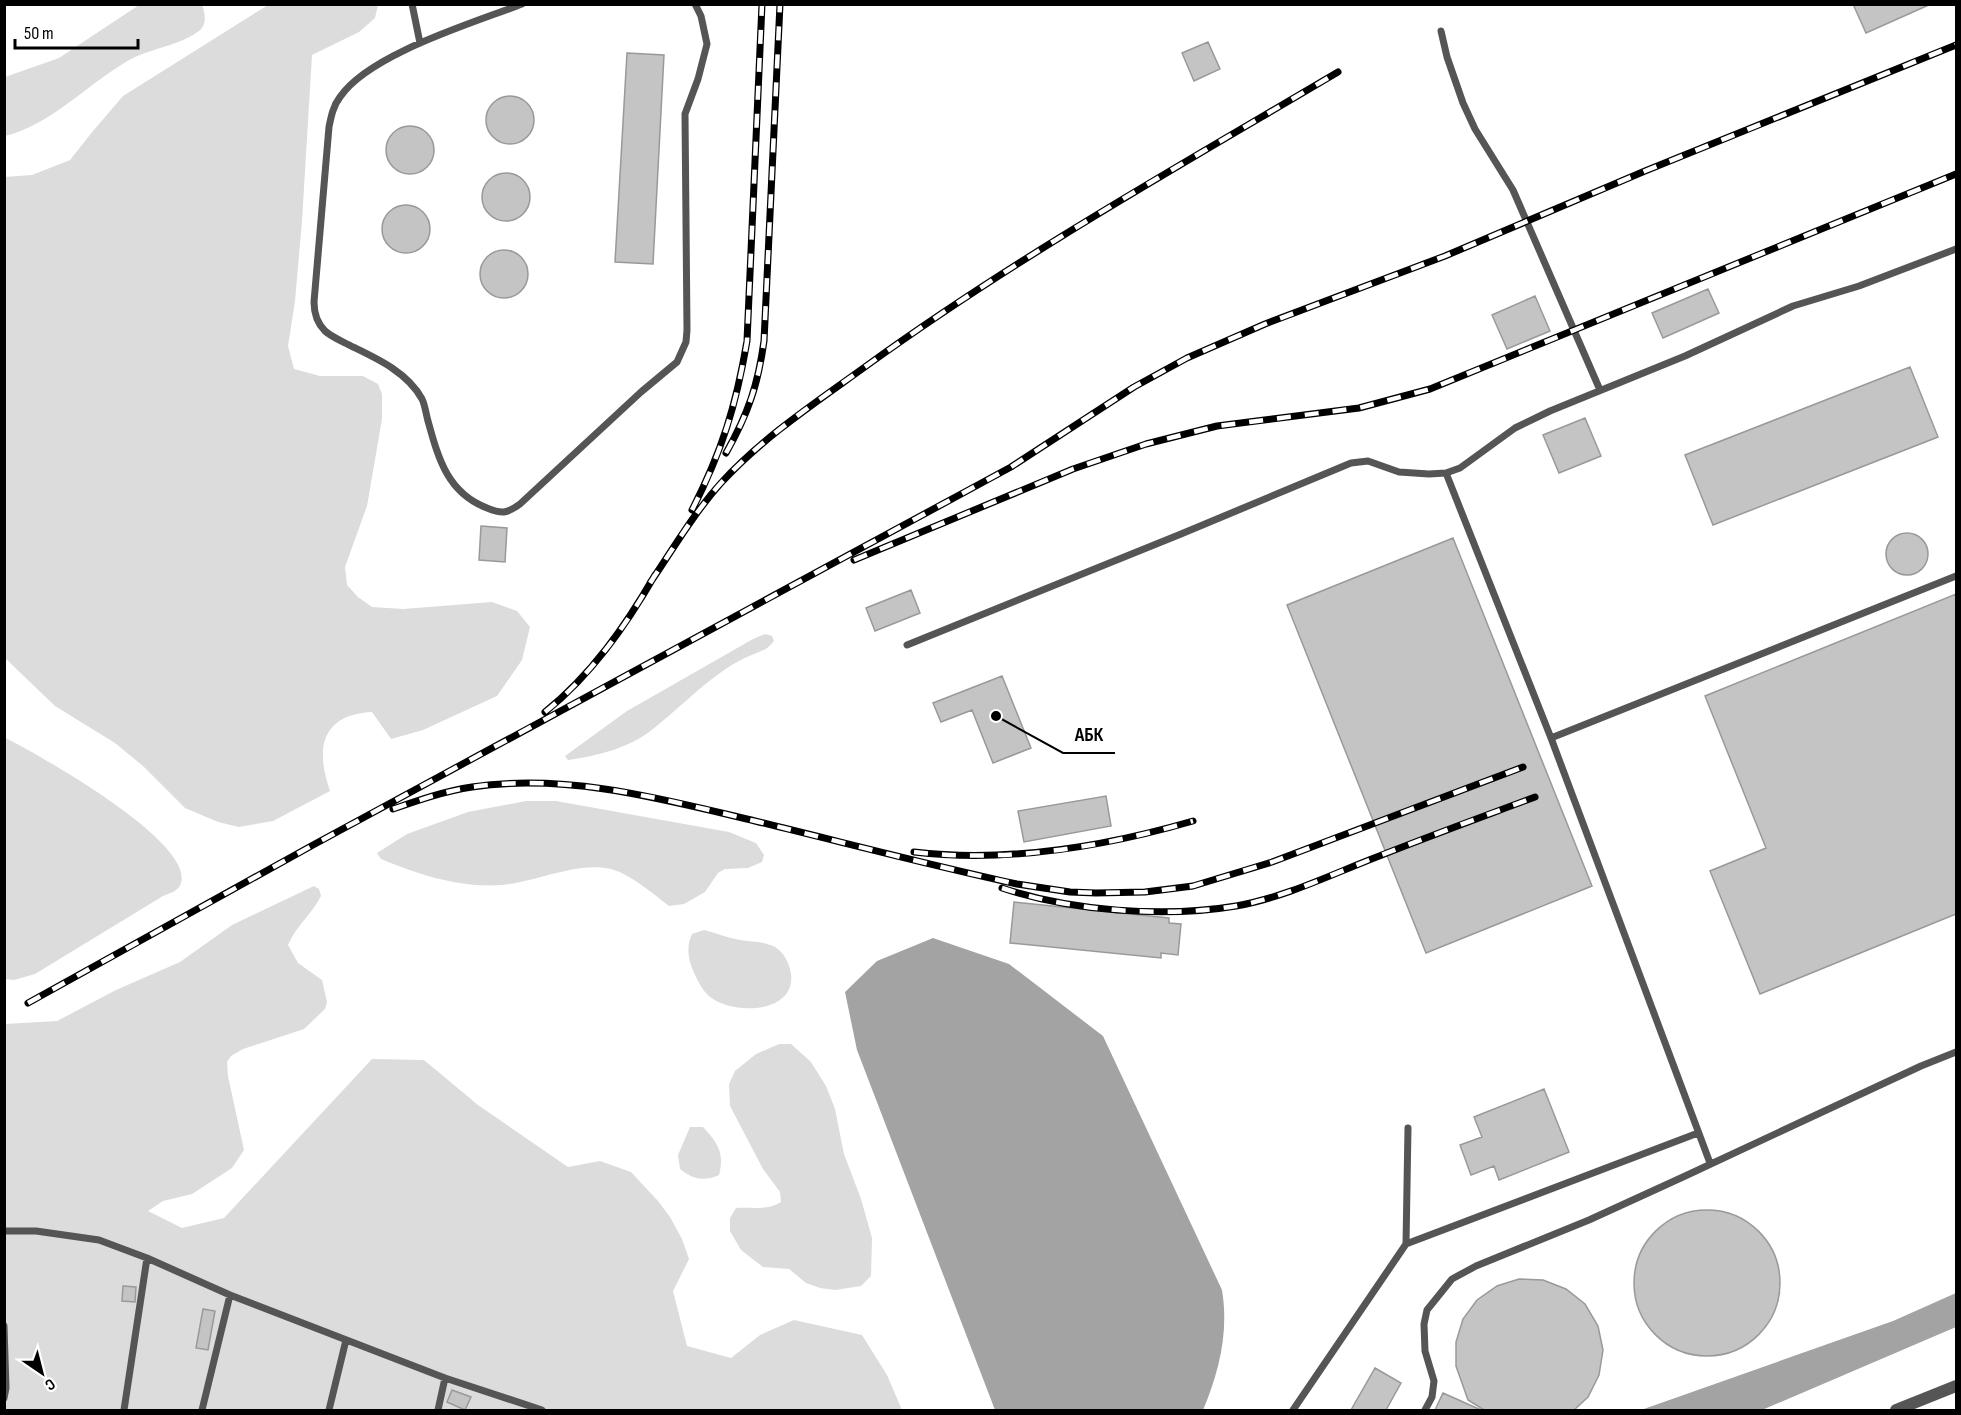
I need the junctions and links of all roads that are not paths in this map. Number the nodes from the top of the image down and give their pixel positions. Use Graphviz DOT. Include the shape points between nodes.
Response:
graph roads {
  1 [pos="412,4"];
  2 [pos="522,4"];
  3 [pos="695,4"];
  4 [pos="1441,31"];
  5 [pos="420,43"];
  6 [pos="1956,249"];
  7 [pos="1600,390"];
  8 [pos="1446,473"];
  9 [pos="1956,576"];
  10 [pos="906,645"];
  11 [pos="1551,738"];
  12 [pos="1956,1052"];
  13 [pos="1408,1128"];
  14 [pos="1698,1133"];
  15 [pos="1710,1163"];
  16 [pos="4,1232"];
  17 [pos="1406,1244"];
  18 [pos="147,1258"];
  19 [pos="230,1295"];
  20 [pos="4,1326"];
  21 [pos="346,1340"];
  22 [pos="445,1378"];
  23 [pos="1956,1386"];
  24 [pos="4,1398"];
  25 [pos="124,1410"];
  26 [pos="202,1410"];
  27 [pos="329,1410"];
  28 [pos="438,1410"];
  29 [pos="542,1410"];
  30 [pos="1293,1410"];
  31 [pos="1425,1410"];
  32 [pos="1896,1410"];
  1 -- 5 [label="lane"];
  2 -- 5 [label="lane"];
  3 -- 5 [label="lane" via="707,44 685,114 687,330 683,352 677,362 509,512 498,512 466,497 444,470 422,399 410,383 376,358 326,332 314,311 333,111 340,97 360,77"];
  4 -- 7 [label="lane" via="1463,103 1513,190"];
  6 -- 7 [label="lane" via="1793,306 1695,352"];
  7 -- 8 [label="lane" via="1515,428 1460,468"];
  8 -- 10 [label="lane" via="1399,472 1368,461 1351,463"];
  8 -- 11 [label="lane"];
  9 -- 11 [label="lane"];
  11 -- 14 [label="lane"];
  12 -- 15 [label="lane"];
  13 -- 17 [label="lane"];
  14 -- 15 [label="lane"];
  14 -- 17 [label="lane"];
  15 -- 31 [label="lane" via="1452,1279 1427,1310 1424,1324 1425,1351 1434,1381"];
  16 -- 18 [label="lane" via="36,1231 99,1240"];
  17 -- 30 [label="lane"];
  18 -- 19 [label="lane"];
  18 -- 25 [label="lane"];
  19 -- 21 [label="lane"];
  19 -- 26 [label="lane"];
  20 -- 24 [label="lane"];
  21 -- 22 [label="lane"];
  21 -- 27 [label="lane"];
  22 -- 28 [label="lane"];
  22 -- 29 [label="lane"];
  23 -- 32 [label="street"];
}
